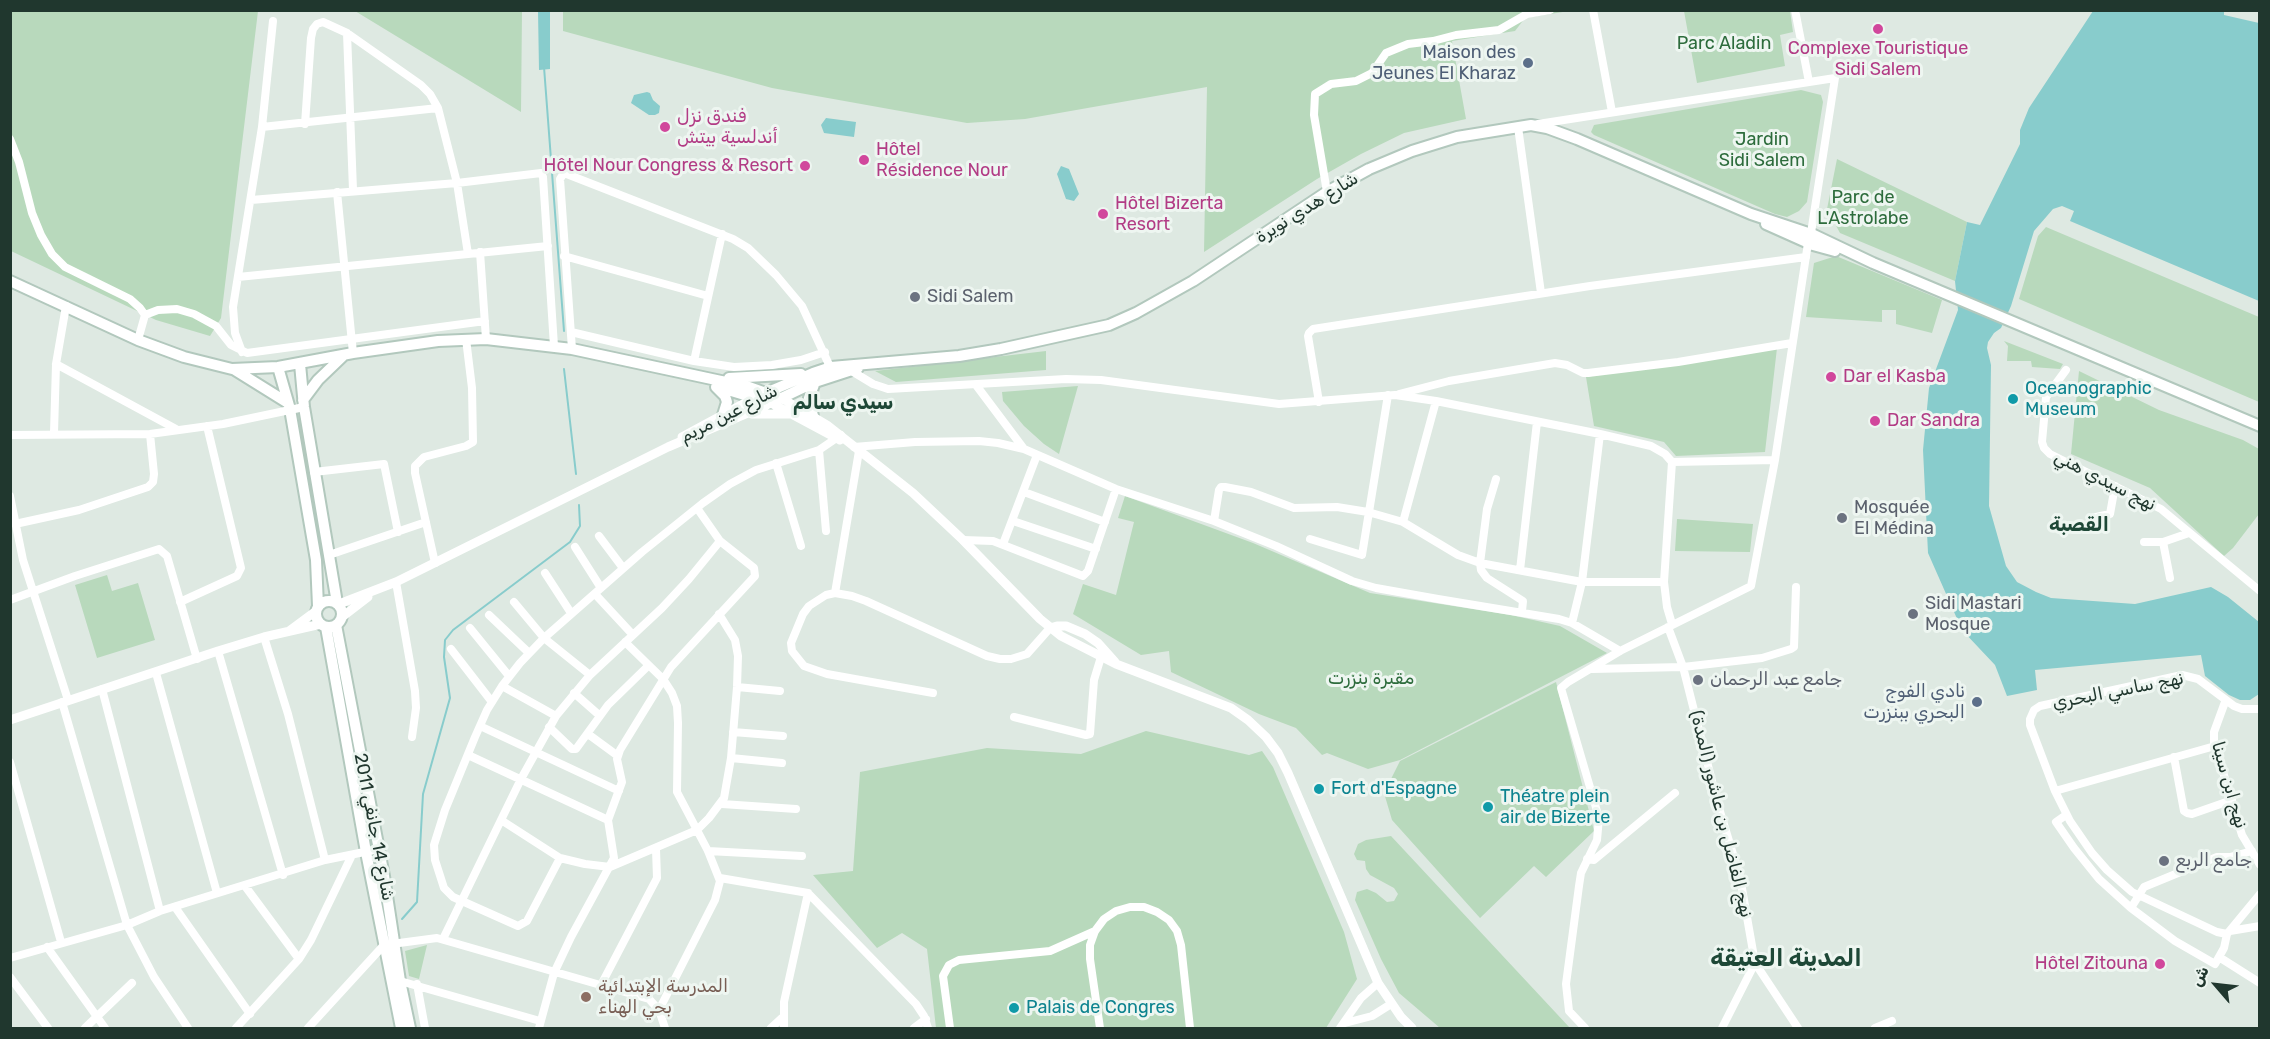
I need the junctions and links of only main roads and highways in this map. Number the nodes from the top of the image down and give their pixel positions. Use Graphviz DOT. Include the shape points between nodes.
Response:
graph roads {
  1 [pos="10,281"];
  2 [pos="349,353"];
  3 [pos="300,364"];
  4 [pos="864,366"];
  5 [pos="278,367"];
  6 [pos="232,369"];
  7 [pos="667,371"];
  8 [pos="814,377"];
  9 [pos="707,378"];
  10 [pos="716,387"];
  11 [pos="769,398"];
  12 [pos="303,403"];
  13 [pos="289,406"];
  14 [pos="723,415"];
  15 [pos="813,416"];
  16 [pos="2259,426"];
  17 [pos="338,604"];
  18 [pos="317,608"];
  19 [pos="331,623"];
  20 [pos="390,944"];
  21 [pos="401,1029"];
  22 [pos="410,1029"];
  1 -- 6 [label="main road" via="138,340"];
  2 -- 3 [label="main road"];
  2 -- 7 [label="main road" via="486,339 572,349"];
  2 -- 12 [label="main road" via="318,380"];
  3 -- 5 [label="main road"];
  3 -- 12 [label="main road, شارع 14 جانفي 2011"];
  4 -- 8 [label="main road, شارع عين مريم"];
  4 -- 16 [label="main road, شارع هدي نويرة" via="1001,349 1109,325 1193,281 1327,192 1369,169 1457,137 1531,125 1577,139"];
  5 -- 6 [label="main road"];
  5 -- 13 [label="main road, شارع 14 جانفي 2011"];
  6 -- 13 [label="main road"];
  7 -- 9 [label="main road"];
  7 -- 10 [label="main road"];
  8 -- 9 [label="main road"];
  8 -- 11 [label="main road, شارع عين مريم"];
  8 -- 11 [label="main road, شارع عين مريم" via="783,399"];
  8 -- 15 [label="main road" via="809,399"];
  9 -- 11 [label="main road"];
  10 -- 11 [label="main road, شارع عين مريم"];
  10 -- 14 [label="main road" via="727,402"];
  12 -- 17 [label="main road, شارع 14 جانفي 2011"];
  13 -- 18 [label="main road, شارع 14 جانفي 2011" via="316,560"];
  17 -- 18 [label="main road" via="327,600"];
  17 -- 19 [label="main road, شارع 14 جانفي 2011" via="341,608"];
  18 -- 19 [label="main road, شارع 14 جانفي 2011" via="318,621"];
  19 -- 20 [label="main road, شارع 14 جانفي 2011" via="379,849"];
  19 -- 20 [label="main road, شارع 14 جانفي 2011" via="366,852"];
  20 -- 21 [label="main road, شارع 14 جانفي 2011"];
  20 -- 22 [label="main road, شارع 14 جانفي 2011"];
}
